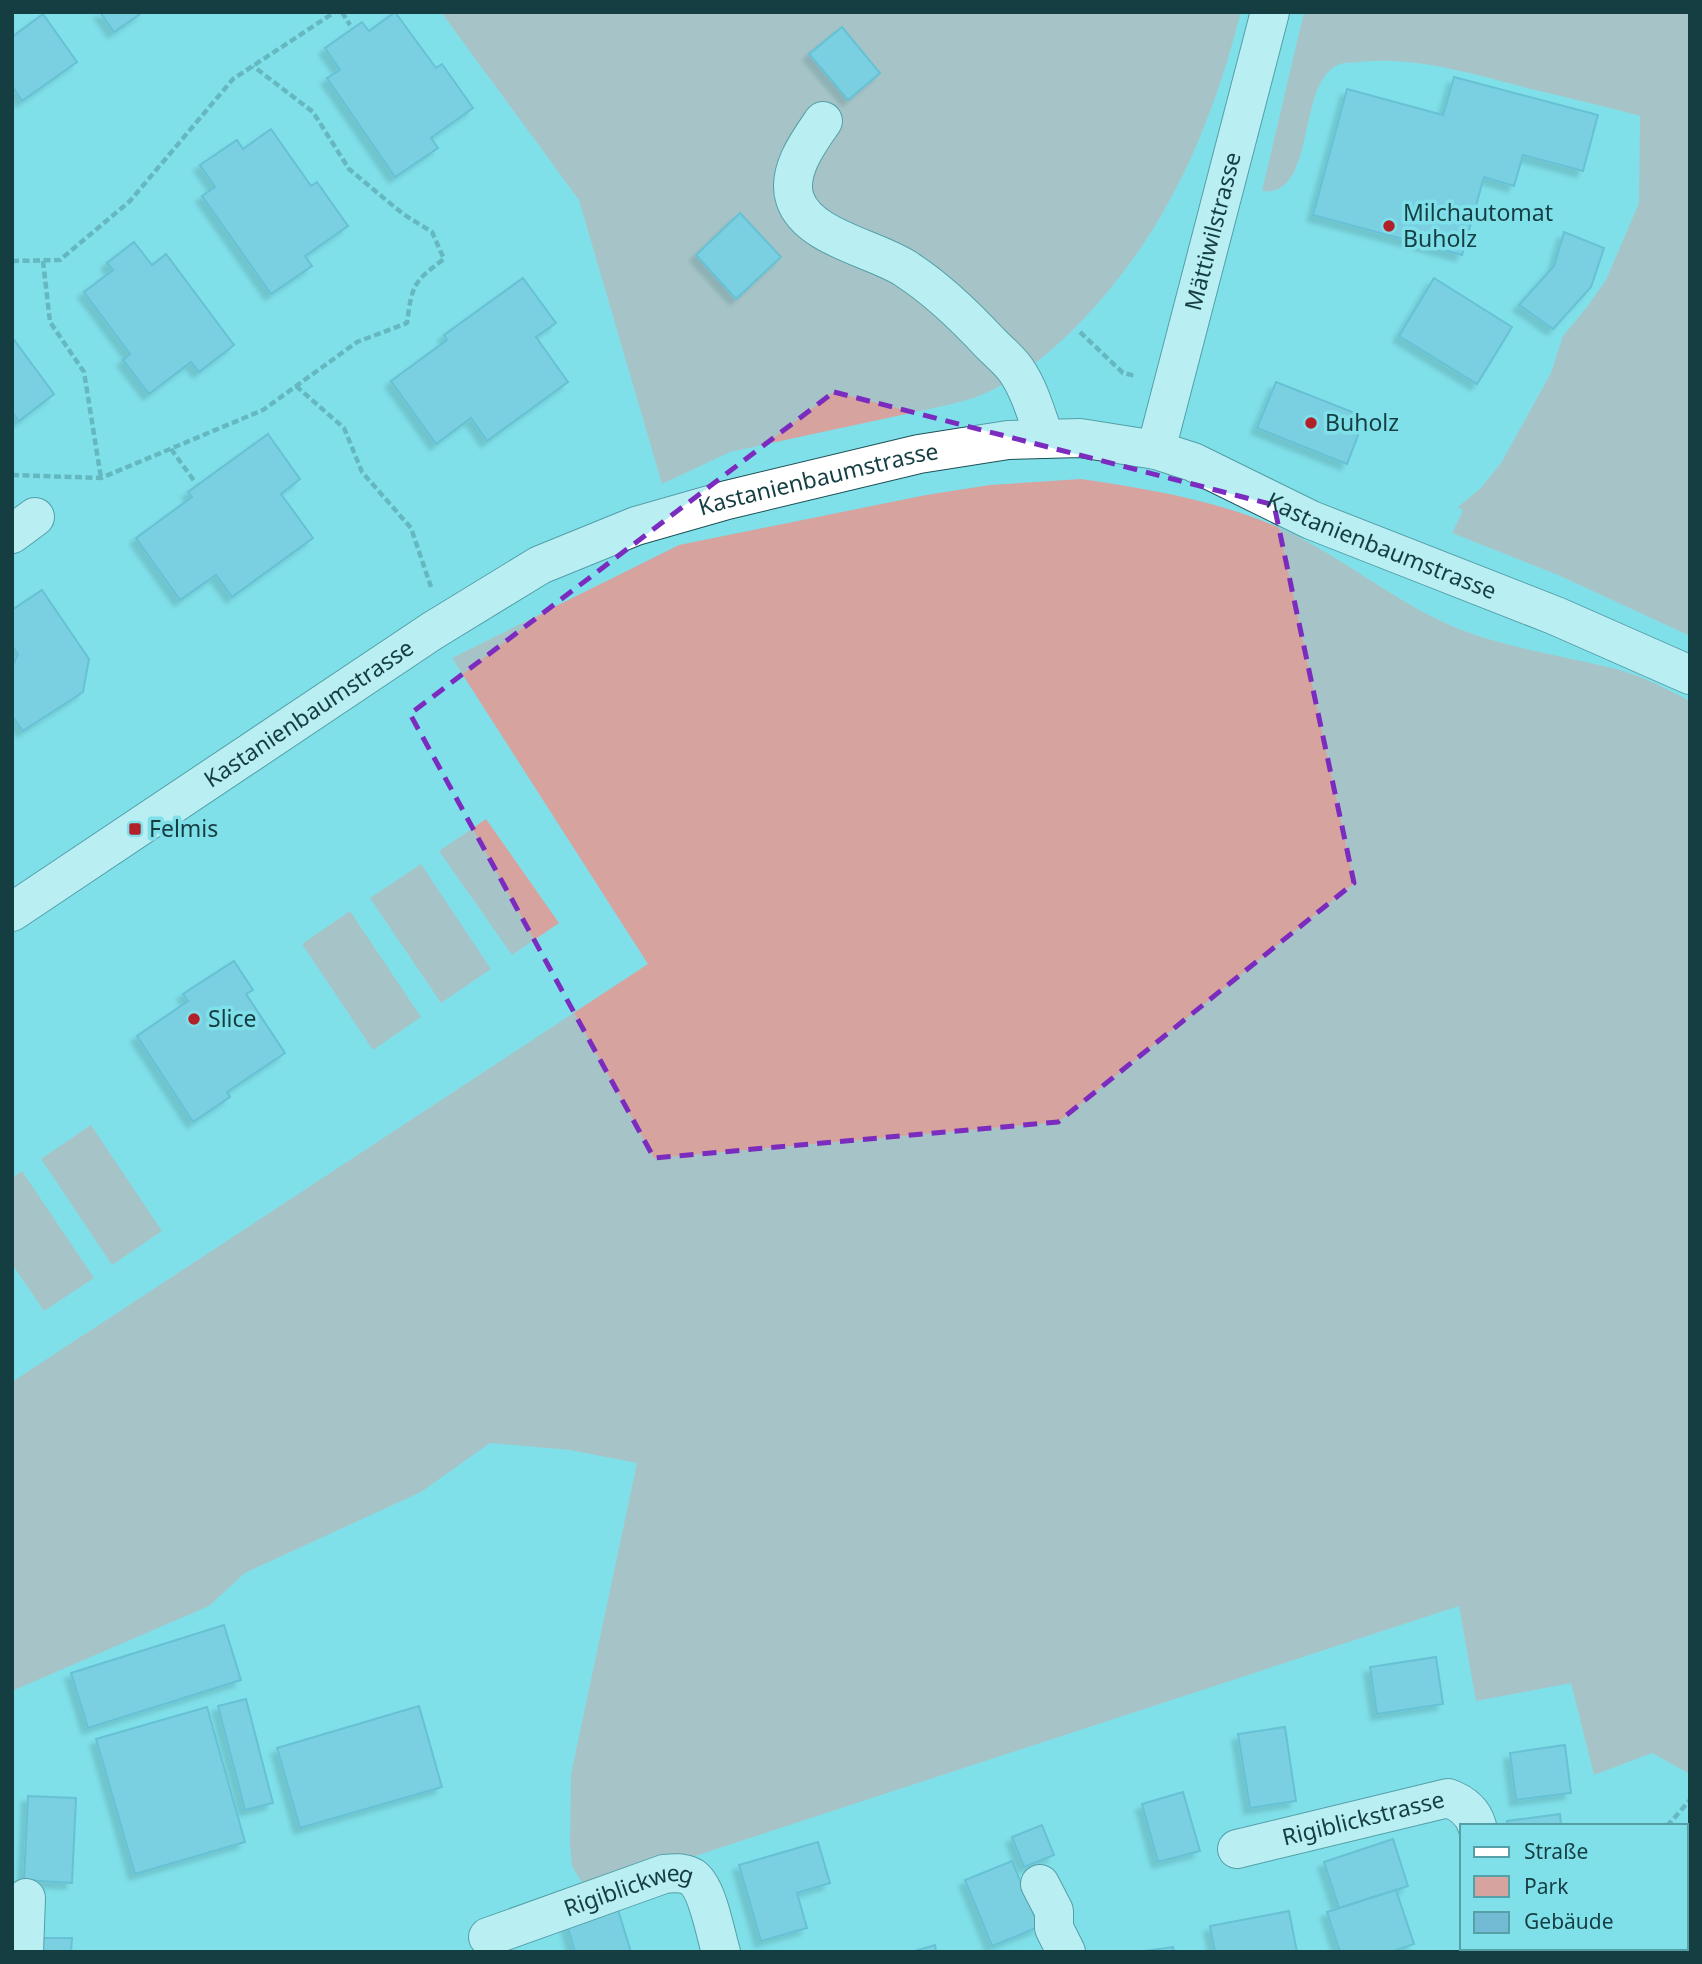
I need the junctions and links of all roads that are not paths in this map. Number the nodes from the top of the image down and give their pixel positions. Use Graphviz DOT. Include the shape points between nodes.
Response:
graph roads {
  1 [pos="1269,12"];
  2 [pos="823,121"];
  3 [pos="1045,439"];
  4 [pos="1156,450"];
  5 [pos="1690,675"];
  6 [pos="12,912"];
  7 [pos="1476,1824"];
  8 [pos="1237,1849"];
  9 [pos="1040,1884"];
  10 [pos="26,1898"];
  11 [pos="488,1937"];
  12 [pos="24,1952"];
  13 [pos="721,1952"];
  14 [pos="1066,1952"];
  1 -- 4 [label="street, Mättiwilstrasse"];
  2 -- 3 [label="street" via="806,145 795,175 794,197 803,215 821,229 905,268 963,314 1015,369"];
  3 -- 4 [label="street, Kastanienbaumstrasse" via="1080,438"];
  3 -- 6 [label="street, Kastanienbaumstrasse" via="919,454 727,500 636,526 540,565 432,631"];
  4 -- 5 [label="street, Kastanienbaumstrasse" via="1311,520 1556,616"];
  7 -- 8 [label="street, Rigiblickstrasse" via="1468,1810 1448,1798"];
  9 -- 14 [label="street"];
  10 -- 12 [label="street"];
  11 -- 13 [label="street, Rigiblickweg" via="679,1872 702,1889"];
}
